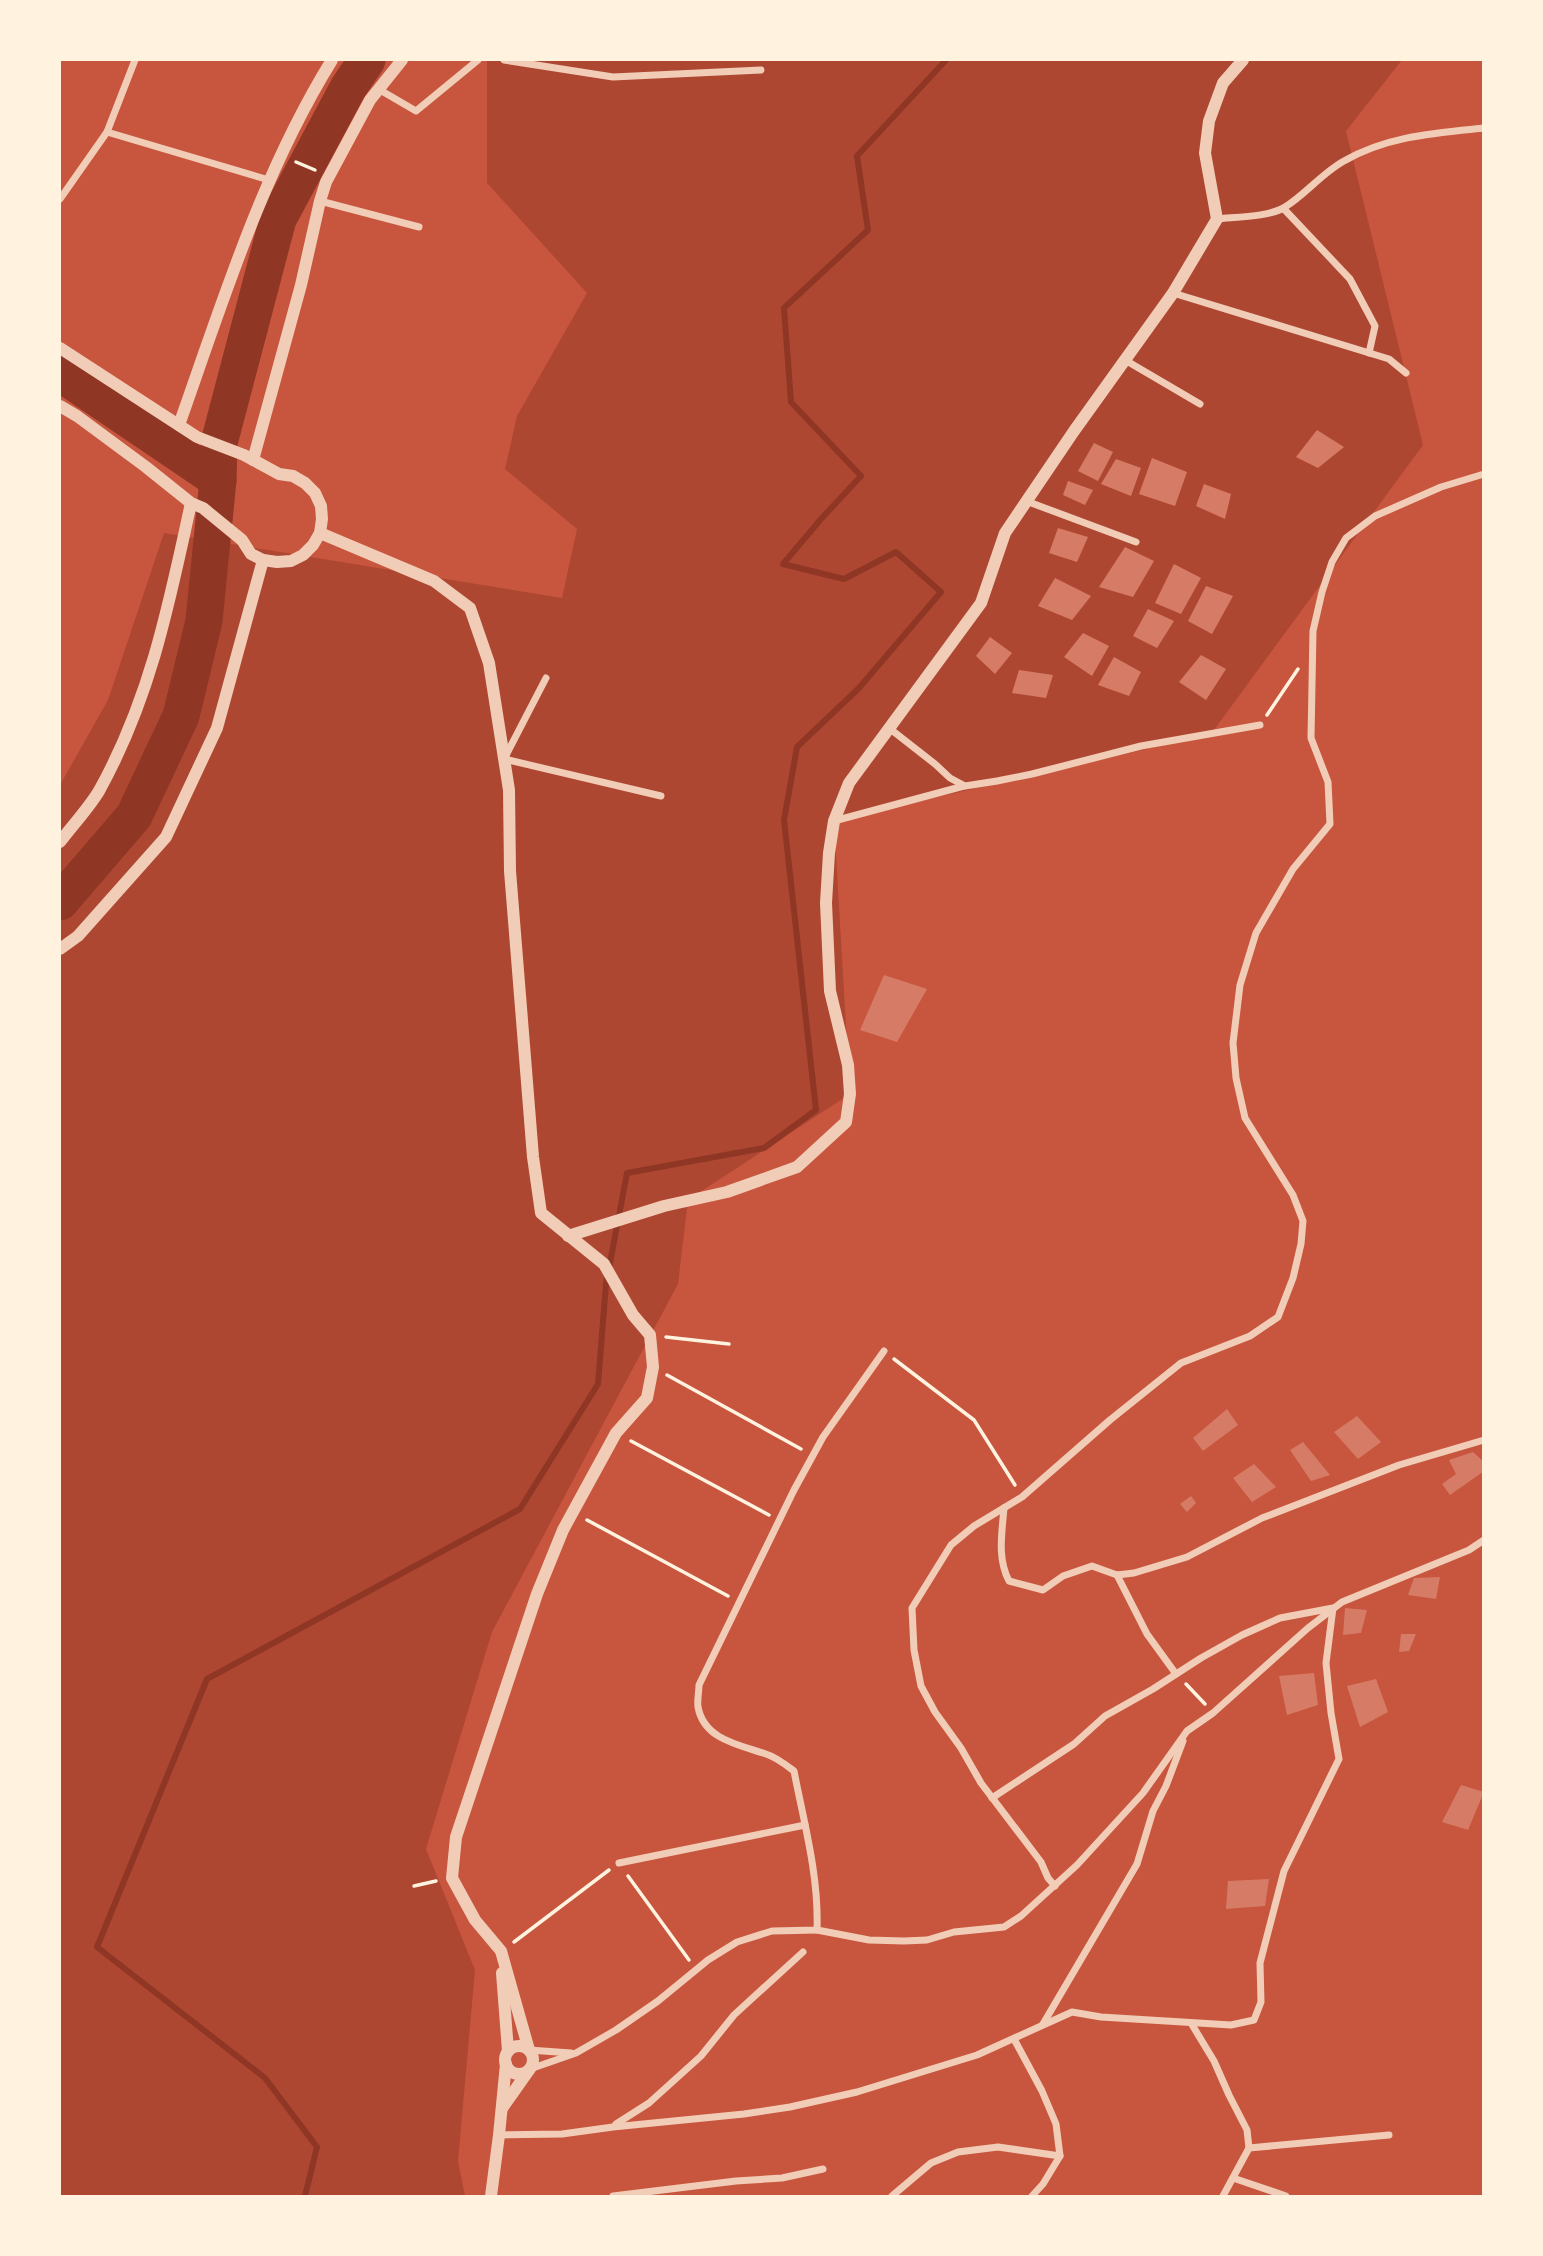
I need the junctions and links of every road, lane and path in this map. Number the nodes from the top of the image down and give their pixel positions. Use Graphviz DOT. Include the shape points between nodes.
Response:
graph roads {
  1 [pos="135,60"];
  2 [pos="332,60"];
  3 [pos="402,60"];
  4 [pos="478,60"];
  5 [pos="504,60"];
  6 [pos="1243,60"];
  7 [pos="761,70"];
  8 [pos="380,90"];
  9 [pos="1483,128"];
  10 [pos="107,132"];
  11 [pos="290,159"];
  12 [pos="325,174"];
  13 [pos="269,180"];
  14 [pos="60,199"];
  15 [pos="320,201"];
  16 [pos="1284,208"];
  17 [pos="1217,219"];
  18 [pos="419,227"];
  19 [pos="1173,292"];
  20 [pos="60,348"];
  21 [pos="1369,354"];
  22 [pos="1125,360"];
  23 [pos="1406,373"];
  24 [pos="1199,404"];
  25 [pos="60,405"];
  26 [pos="180,425"];
  27 [pos="248,457"];
  28 [pos="1483,474"];
  29 [pos="1026,501"];
  30 [pos="197,505"];
  31 [pos="320,533"];
  32 [pos="1136,542"];
  33 [pos="263,560"];
  34 [pos="1312,651"];
  35 [pos="545,678"];
  36 [pos="1260,725"];
  37 [pos="889,728"];
  38 [pos="504,759"];
  39 [pos="965,786"];
  40 [pos="661,796"];
  41 [pos="834,821"];
  42 [pos="60,842"];
  43 [pos="60,949"];
  44 [pos="568,1236"];
  45 [pos="650,1335"];
  46 [pos="729,1344"];
  47 [pos="884,1351"];
  48 [pos="653,1367"];
  49 [pos="616,1433"];
  50 [pos="1483,1440"];
  51 [pos="813,1455"];
  52 [pos="1022,1497"];
  53 [pos="1004,1508"];
  54 [pos="573,1513"];
  55 [pos="779,1520"];
  56 [pos="1483,1540"];
  57 [pos="1118,1575"];
  58 [pos="740,1603"];
  59 [pos="1333,1608"];
  60 [pos="1177,1674"];
  61 [pos="1213,1713"];
  62 [pos="1187,1731"];
  63 [pos="992,1798"];
  64 [pos="805,1825"];
  65 [pos="619,1863"];
  66 [pos="452,1878"];
  67 [pos="414,1886"];
  68 [pos="1055,1886"];
  69 [pos="817,1930"];
  70 [pos="501,1951"];
  71 [pos="803,1952"];
  72 [pos="696,1970"];
  73 [pos="1191,2023"];
  74 [pos="1042,2026"];
  75 [pos="1014,2039"];
  76 [pos="529,2050"];
  77 [pos="576,2053"];
  78 [pos="507,2058"];
  79 [pos="530,2069"];
  80 [pos="501,2110"];
  81 [pos="613,2127"];
  82 [pos="499,2135"];
  83 [pos="1390,2135"];
  84 [pos="1249,2148"];
  85 [pos="1060,2156"];
  86 [pos="823,2169"];
  87 [pos="1233,2178"];
  88 [pos="491,2196"];
  89 [pos="613,2196"];
  90 [pos="892,2196"];
  91 [pos="1032,2196"];
  92 [pos="1223,2196"];
  93 [pos="1286,2196"];
  1 -- 10 [label="street"];
  2 -- 13 [label="street"];
  3 -- 8 [label="street"];
  4 -- 8 [label="street" via="416,111"];
  5 -- 7 [label="street" via="613,77"];
  6 -- 17 [label="street" via="1223,83 1209,121 1205,153"];
  8 -- 15 [label="street" via="370,100"];
  9 -- 16 [label="street" via="1413,136 1376,146 1343,161"];
  10 -- 13 [label="street"];
  10 -- 14 [label="street"];
  11 -- 12 [label="path"];
  13 -- 26 [label="street"];
  15 -- 18 [label="street"];
  15 -- 27 [label="street" via="301,285"];
  16 -- 17 [label="street"];
  16 -- 21 [label="street" via="1350,279 1375,326"];
  17 -- 19 [label="street"];
  19 -- 21 [label="street"];
  19 -- 22 [label="street"];
  20 -- 26 [label="street"];
  21 -- 23 [label="street" via="1389,359"];
  22 -- 24 [label="street"];
  22 -- 29 [label="street"];
  25 -- 30 [label="street"];
  26 -- 27 [label="street" via="197,437"];
  27 -- 31 [label="street" via="279,474 293,476 315,493 323,520"];
  28 -- 34 [label="street" via="1375,516 1346,538 1322,592"];
  29 -- 32 [label="street"];
  29 -- 37 [label="street" via="1005,533 981,603"];
  30 -- 33 [label="street"];
  30 -- 42 [label="street" via="141,702 98,793"];
  31 -- 33 [label="street" via="303,555 291,561"];
  31 -- 38 [label="street" via="434,581 470,608 489,663"];
  33 -- 43 [label="street" via="217,729 166,837 78,936"];
  34 -- 36 [label="path"];
  34 -- 52 [label="street" via="1311,738 1328,782 1329,824 1293,869 1256,933 1240,985 1233,1043 1245,1118 1293,1195 1303,1221 1293,1278 1278,1317 1250,1336 1181,1363"];
  35 -- 38 [label="street"];
  36 -- 39 [label="street"];
  37 -- 39 [label="street"];
  37 -- 41 [label="street" via="849,783"];
  38 -- 40 [label="street"];
  38 -- 44 [label="street" via="537,1191 541,1213"];
  39 -- 41 [label="street"];
  41 -- 44 [label="street" via="826,902 827,951 830,990 848,1065 846,1122 797,1167 727,1192"];
  44 -- 45 [label="street" via="604,1264 632,1315"];
  45 -- 46 [label="path"];
  45 -- 48 [label="street"];
  47 -- 51 [label="street"];
  47 -- 52 [label="path" via="974,1420"];
  48 -- 49 [label="street" via="647,1398"];
  48 -- 51 [label="path"];
  49 -- 54 [label="street"];
  49 -- 55 [label="path"];
  50 -- 57 [label="street" via="1399,1465 1262,1518 1187,1557"];
  51 -- 55 [label="street"];
  52 -- 53 [label="street"];
  53 -- 57 [label="street" via="1001,1558 1009,1581 1043,1590 1063,1576 1092,1566"];
  53 -- 63 [label="street" via="951,1545 912,1608 921,1686"];
  54 -- 58 [label="path"];
  54 -- 66 [label="street" via="537,1594 464,1811"];
  55 -- 58 [label="street"];
  56 -- 59 [label="street"];
  57 -- 60 [label="street" via="1147,1634"];
  58 -- 64 [label="street" via="699,1685 698,1707 707,1727 720,1737 741,1748 769,1754 794,1771"];
  59 -- 60 [label="street" via="1280,1618"];
  59 -- 61 [label="street"];
  59 -- 73 [label="street" via="1326,1663 1339,1759 1284,1871 1260,1963 1261,2002 1254,2020 1231,2025"];
  60 -- 61 [label="path"];
  60 -- 63 [label="street" via="1105,1716 1074,1744"];
  61 -- 62 [label="street"];
  62 -- 68 [label="street" via="1143,1793"];
  62 -- 74 [label="street" via="1153,1811 1137,1864"];
  63 -- 68 [label="street"];
  64 -- 65 [label="street"];
  64 -- 69 [label="street" via="818,1907"];
  65 -- 70 [label="path"];
  65 -- 72 [label="path"];
  66 -- 67 [label="path"];
  66 -- 70 [label="street" via="475,1920"];
  68 -- 69 [label="street" via="1004,1927 904,1941"];
  69 -- 72 [label="street" via="772,1931 737,1942"];
  70 -- 76 [label="street"];
  70 -- 78 [label="street"];
  71 -- 81 [label="street" via="734,2015 701,2056 649,2104"];
  72 -- 77 [label="street" via="658,2001"];
  73 -- 74 [label="street" via="1072,2012"];
  73 -- 84 [label="street" via="1247,2130"];
  74 -- 75 [label="street"];
  75 -- 81 [label="street" via="868,2089 803,2104 744,2115"];
  75 -- 85 [label="street" via="1056,2124"];
  76 -- 77 [label="street"];
  76 -- 78 [label="street" via="521,2046"];
  76 -- 79 [label="street" via="533,2057"];
  77 -- 79 [label="street"];
  78 -- 79 [label="street" via="514,2073"];
  78 -- 80 [label="street"];
  79 -- 80 [label="street"];
  80 -- 82 [label="street"];
  81 -- 82 [label="street"];
  82 -- 88 [label="street"];
  83 -- 84 [label="street"];
  84 -- 87 [label="street"];
  85 -- 90 [label="street" via="998,2147 958,2152 931,2163"];
  85 -- 91 [label="street"];
  86 -- 89 [label="street" via="782,2178"];
  87 -- 92 [label="street"];
  87 -- 93 [label="street"];
}
